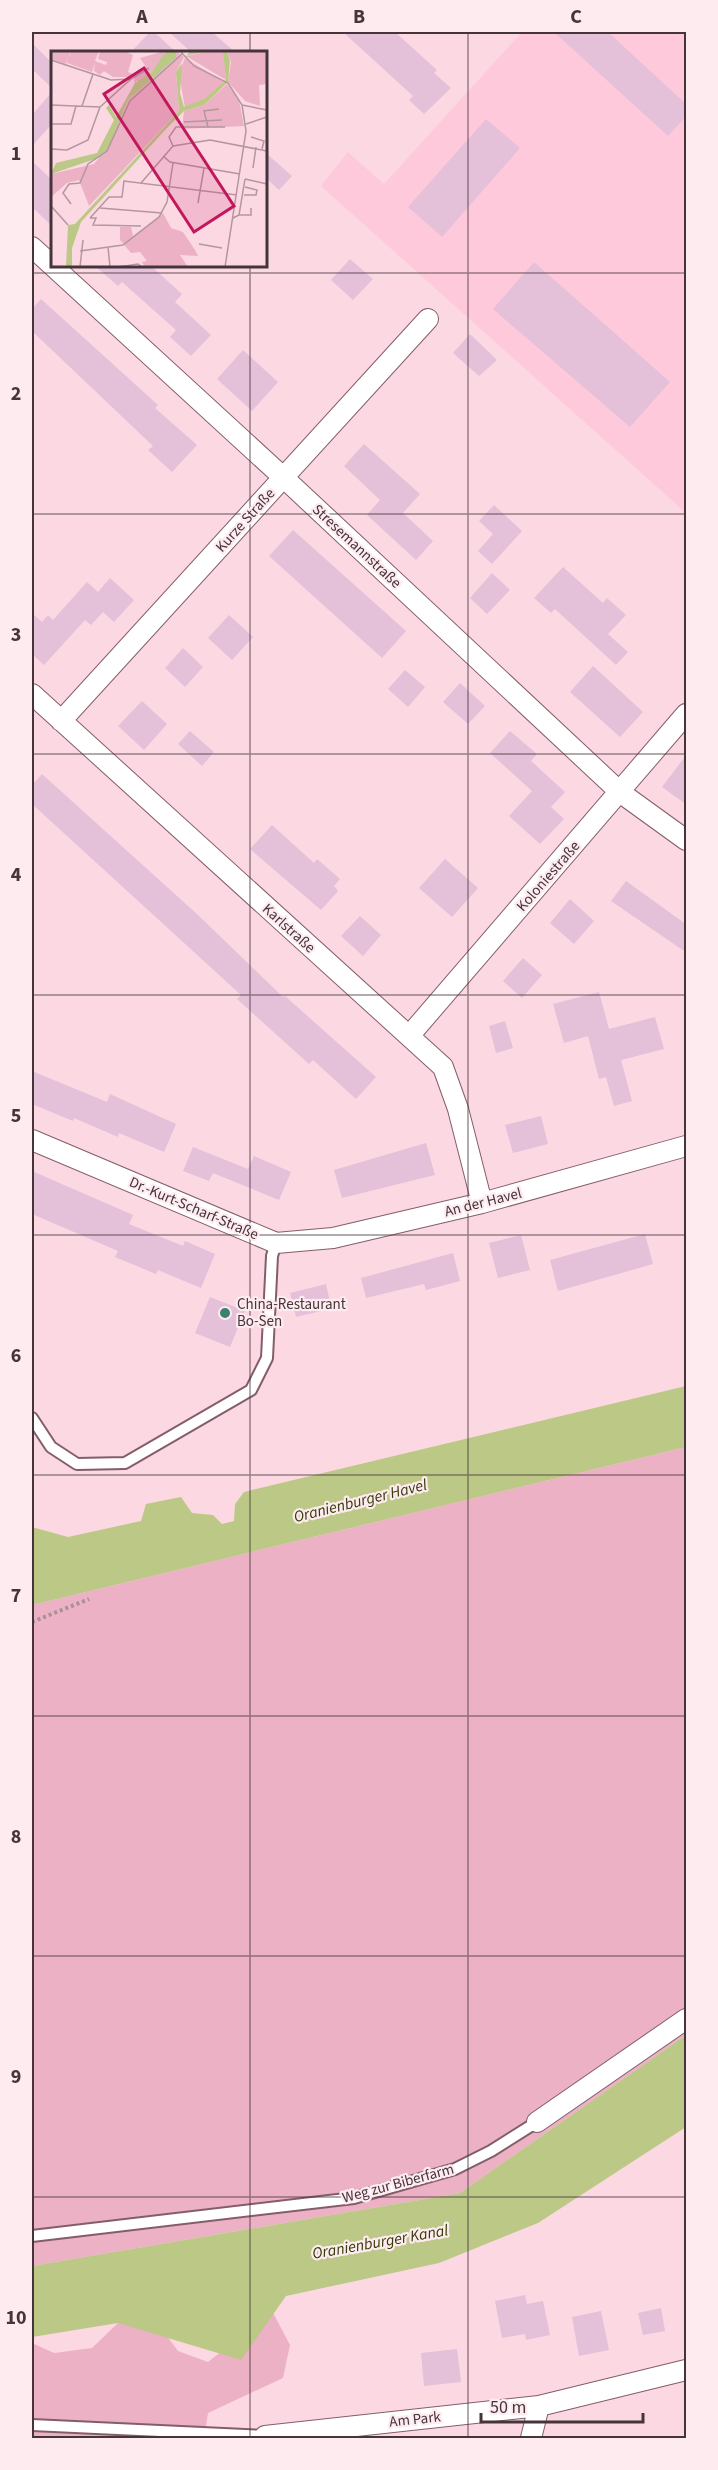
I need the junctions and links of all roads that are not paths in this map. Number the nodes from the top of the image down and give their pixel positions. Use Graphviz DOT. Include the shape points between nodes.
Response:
graph roads {
  1 [pos="32,247"];
  2 [pos="51,264"];
  3 [pos="54,267"];
  4 [pos="428,319"];
  5 [pos="284,478"];
  6 [pos="32,694"];
  7 [pos="687,714"];
  8 [pos="61,721"];
  9 [pos="621,793"];
  10 [pos="687,840"];
  11 [pos="409,1036"];
  12 [pos="32,1140"];
  13 [pos="687,1146"];
  14 [pos="482,1203"];
  15 [pos="276,1243"];
  16 [pos="32,1419"];
  17 [pos="687,2019"];
  18 [pos="537,2122"];
  19 [pos="32,2236"];
  20 [pos="687,2370"];
  21 [pos="539,2406"];
  22 [pos="32,2425"];
  23 [pos="267,2437"];
  24 [pos="531,2439"];
  1 -- 2 [label="street, Stresemannstraße"];
  3 -- 5 [label="street, Stresemannstraße"];
  4 -- 5 [label="street, Kurze Straße"];
  5 -- 8 [label="street, Kurze Straße"];
  5 -- 9 [label="street, Stresemannstraße"];
  6 -- 8 [label="street, Karlstraße"];
  7 -- 9 [label="street, Koloniestraße"];
  8 -- 11 [label="street, Karlstraße"];
  9 -- 10 [label="street, Stresemannstraße"];
  9 -- 11 [label="street, Koloniestraße"];
  11 -- 14 [label="street, Karlstraße" via="443,1067 458,1108"];
  12 -- 15 [label="street, Dr.-Kurt-Scharf-Straße"];
  13 -- 14 [label="street, An der Havel"];
  14 -- 15 [label="street, An der Havel" via="333,1238"];
  15 -- 16 [label="lane, Dr.-Kurt-Scharf-Straße" via="267,1358 251,1390 125,1463 77,1464 51,1447"];
  17 -- 18 [label="street, Weg zur Biberfarm"];
  18 -- 19 [label="lane, Weg zur Biberfarm" via="455,2169 354,2198"];
  20 -- 21 [label="street, Am Park"];
  21 -- 23 [label="street, Am Park"];
  21 -- 24 [label="street"];
  22 -- 23 [label="lane, Am Park"];
}
